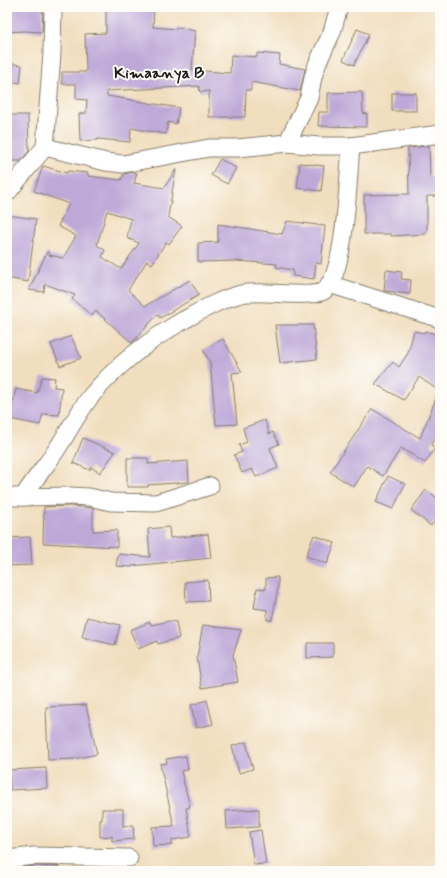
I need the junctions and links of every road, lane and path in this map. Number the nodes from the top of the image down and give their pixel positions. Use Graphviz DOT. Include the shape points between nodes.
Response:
graph roads {
  1 [pos="53,7"];
  2 [pos="339,7"];
  3 [pos="440,134"];
  4 [pos="287,143"];
  5 [pos="351,146"];
  6 [pos="45,147"];
  7 [pos="7,193"];
  8 [pos="329,284"];
  9 [pos="440,319"];
  10 [pos="210,486"];
  11 [pos="15,497"];
  12 [pos="129,858"];
  13 [pos="7,859"];
  1 -- 6 [label="street"];
  2 -- 4 [label="street" via="332,32 313,77 309,98"];
  3 -- 5 [label="street"];
  4 -- 5 [label="street"];
  4 -- 6 [label="street" via="209,148 123,164"];
  5 -- 8 [label="street" via="347,212 333,278"];
  6 -- 7 [label="street"];
  8 -- 9 [label="street"];
  8 -- 11 [label="street" via="325,290 312,295 249,292 234,296 191,316 150,341 136,351 91,396"];
  10 -- 11 [label="street" via="156,503 111,502 82,496"];
  12 -- 13 [label="street" via="35,856"];
}
